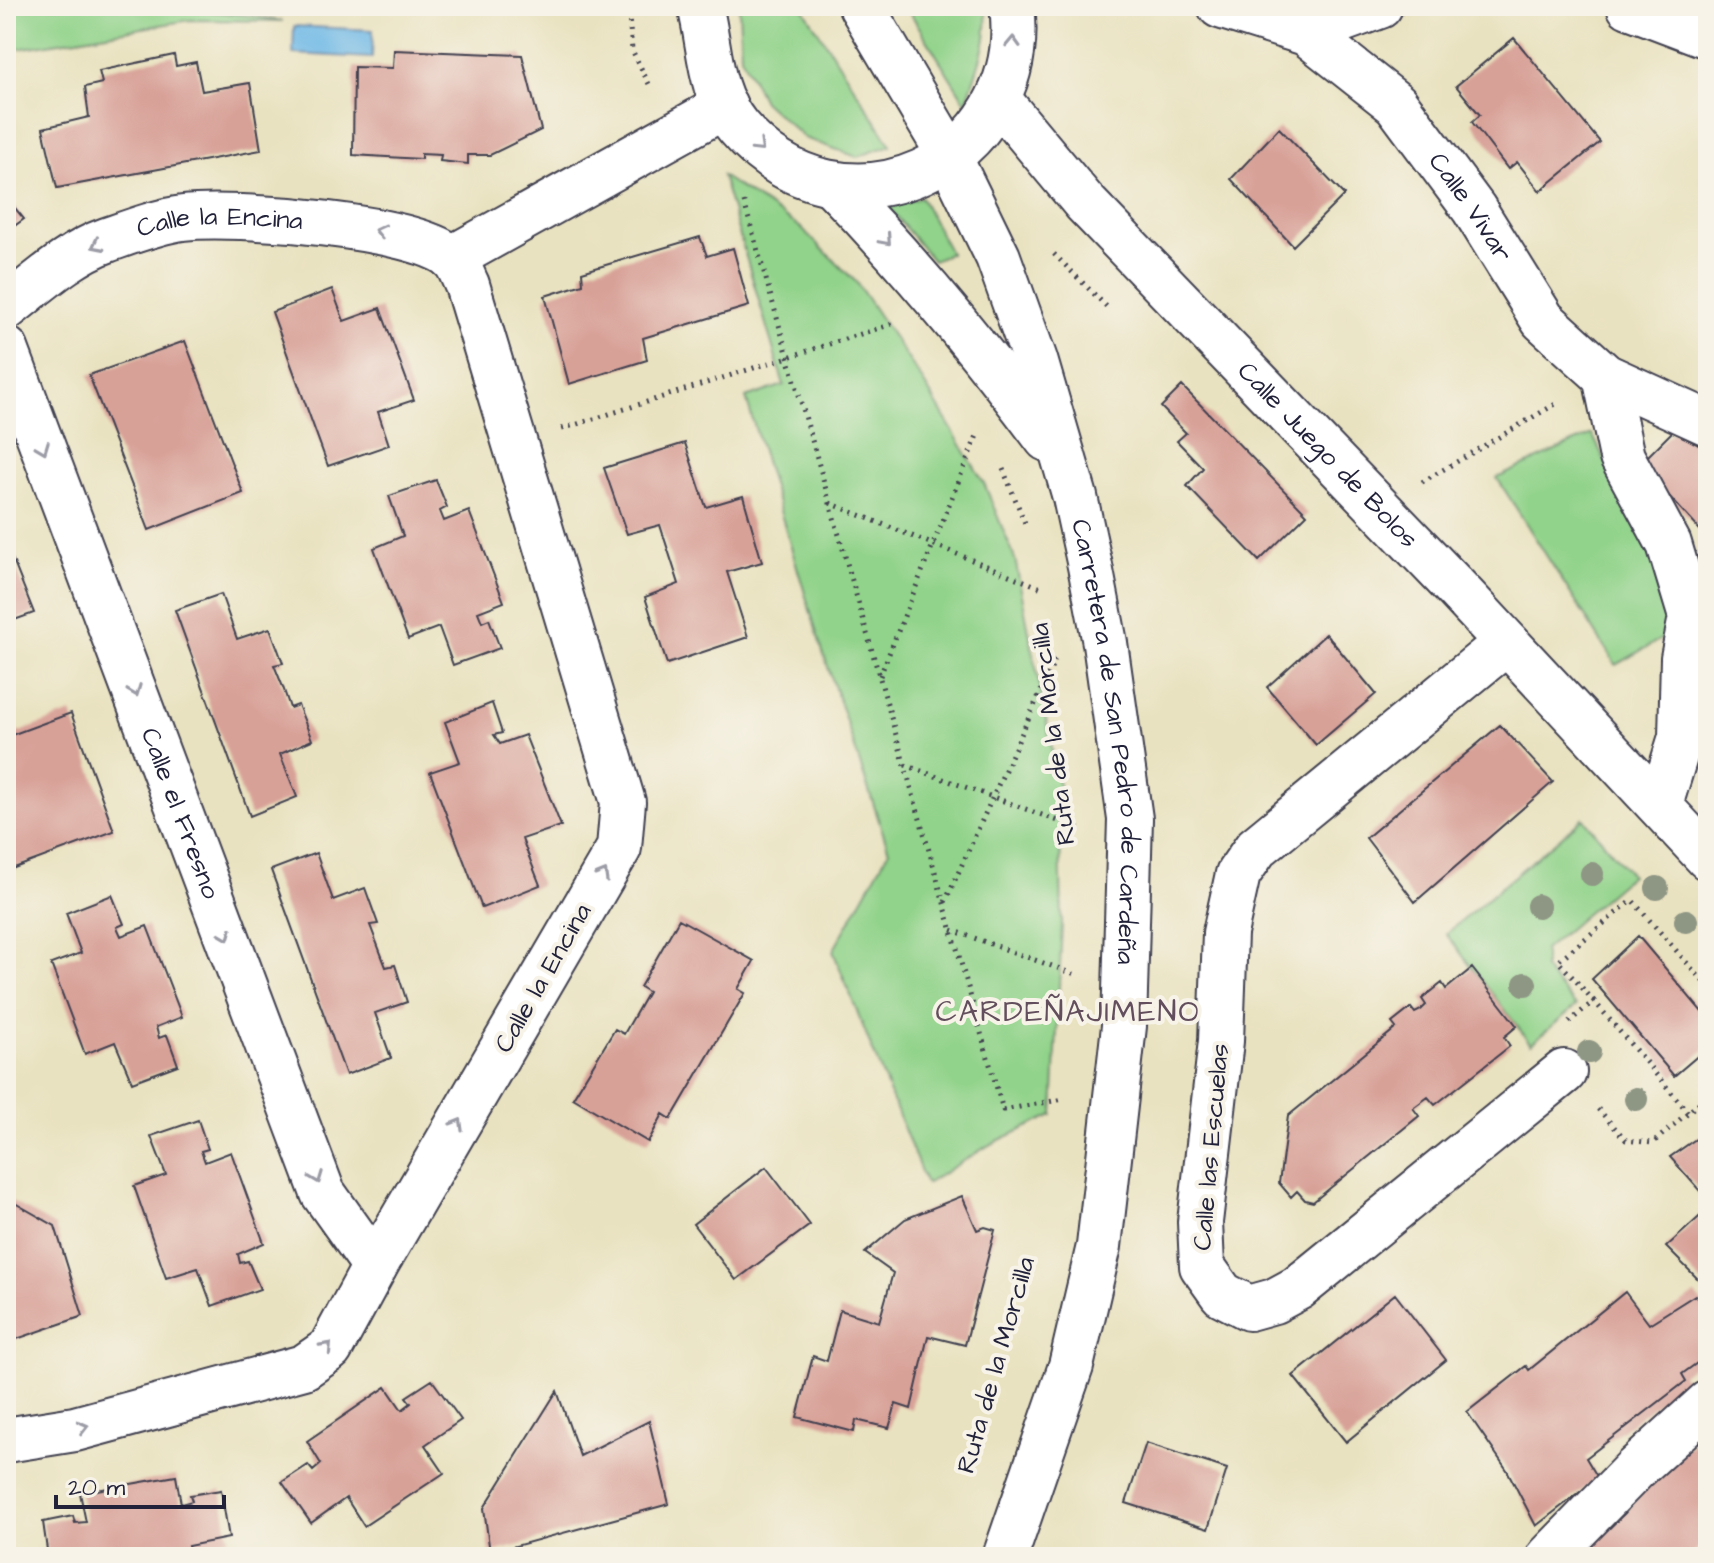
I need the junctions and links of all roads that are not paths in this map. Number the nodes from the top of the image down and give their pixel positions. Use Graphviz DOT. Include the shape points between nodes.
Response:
graph roads {
  1 [pos="861,6"];
  2 [pos="1012,6"];
  3 [pos="1220,6"];
  4 [pos="1380,6"];
  5 [pos="1629,6"];
  6 [pos="706,14"];
  7 [pos="1306,33"];
  8 [pos="1708,36"];
  9 [pos="999,100"];
  10 [pos="725,106"];
  11 [pos="949,159"];
  12 [pos="832,184"];
  13 [pos="452,258"];
  14 [pos="6,308"];
  15 [pos="6,349"];
  16 [pos="1605,376"];
  17 [pos="1708,423"];
  18 [pos="1066,464"];
  19 [pos="1700,614"];
  20 [pos="1506,643"];
  21 [pos="1660,805"];
  22 [pos="1702,844"];
  23 [pos="1564,1072"];
  24 [pos="375,1266"];
  25 [pos="1708,1403"];
  26 [pos="6,1440"];
  27 [pos="1005,1557"];
  28 [pos="1549,1557"];
  1 -- 11 [label="street, Carretera de San Pedro de Cardeña"];
  9 -- 2 [label="street, one-way" via="1014,50"];
  3 -- 7 [label="street, Calle Vivar"];
  4 -- 7 [label="street"];
  5 -- 8 [label="street"];
  6 -- 10 [label="street" via="709,66"];
  7 -- 16 [label="street, Calle Vivar" via="1396,104 1474,209 1543,320"];
  9 -- 11 [label="street" via="975,136"];
  9 -- 20 [label="street, Calle Juego de Bolos" via="1084,202"];
  10 -- 12 [label="street, one-way" via="737,126 771,158"];
  10 -- 13 [label="street"];
  11 -- 12 [label="street" via="893,184"];
  11 -- 18 [label="street, Carretera de San Pedro de Cardeña" via="998,257"];
  12 -- 18 [label="street, one-way" via="981,350"];
  13 -- 14 [label="street, Calle la Encina, one-way" via="369,228 182,218 104,241 57,268"];
  24 -- 13 [label="street, Calle la Encina, one-way" via="619,848 623,802 467,285"];
  15 -- 24 [label="street, Calle el Fresno, one-way" via="323,1193"];
  16 -- 17 [label="street, Calle Vivar"];
  16 -- 19 [label="street" via="1622,457"];
  18 -- 27 [label="street, Carretera de San Pedro de Cardeña" via="1105,643 1130,819 1124,1026 1099,1246 1071,1366"];
  19 -- 21 [label="street" via="1683,658 1681,737"];
  20 -- 21 [label="street, Calle Juego de Bolos"];
  20 -- 23 [label="street, Calle las Escuelas" via="1256,848 1238,874 1225,933 1221,1041 1200,1222 1202,1266 1222,1294 1249,1308 1274,1301 1298,1288"];
  21 -- 22 [label="street, Calle Juego de Bolos"];
  26 -- 24 [label="street, Calle la Encina, one-way" via="75,1429 304,1367 330,1349"];
  25 -- 28 [label="street"];
}
